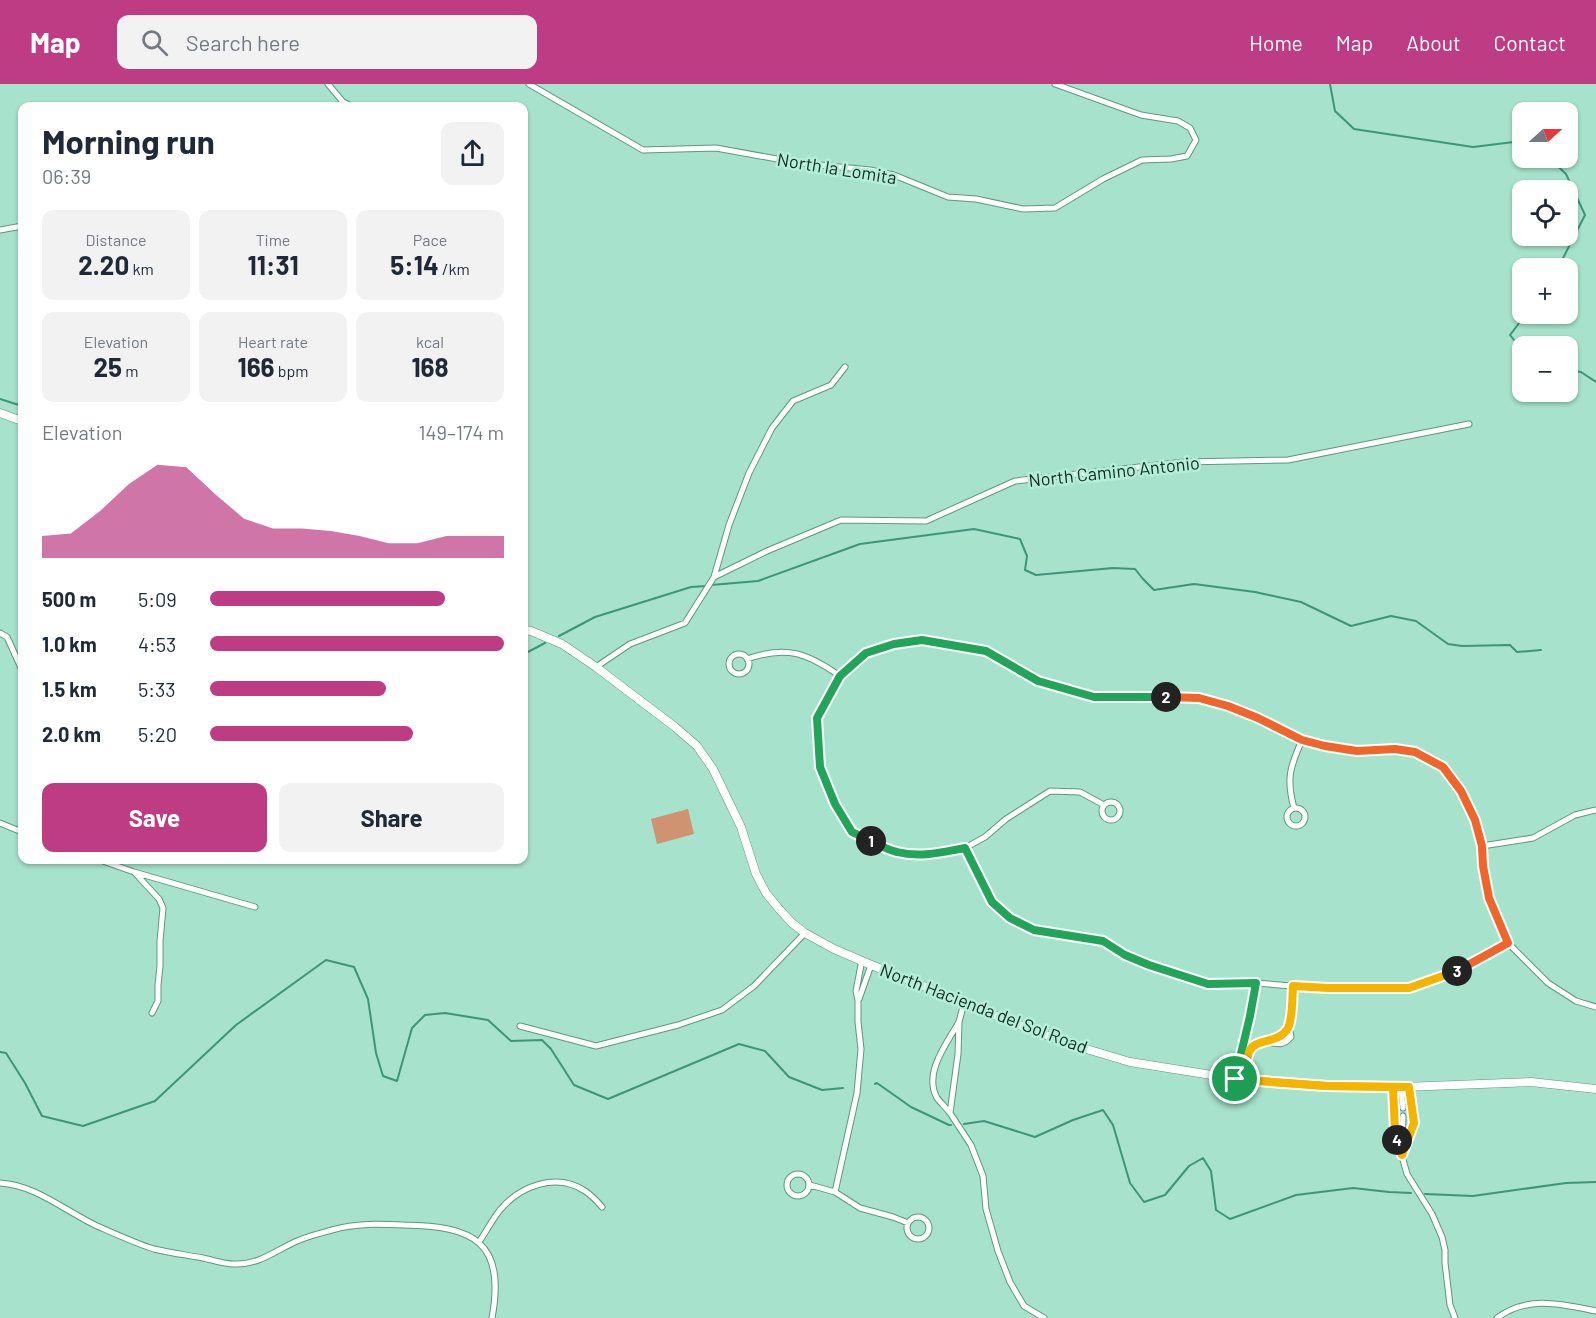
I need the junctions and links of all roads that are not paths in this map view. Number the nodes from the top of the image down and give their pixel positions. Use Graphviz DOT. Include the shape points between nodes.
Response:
graph roads {
  1 [pos="328,84"];
  2 [pos="529,84"];
  3 [pos="1055,84"];
  4 [pos="343,102"];
  5 [pos="18,227"];
  6 [pos="0,230"];
  7 [pos="845,367"];
  8 [pos="0,413"];
  9 [pos="18,420"];
  10 [pos="1469,424"];
  11 [pos="714,577"];
  12 [pos="528,631"];
  13 [pos="0,633"];
  14 [pos="747,659"];
  15 [pos="18,661"];
  16 [pos="596,667"];
  17 [pos="840,676"];
  18 [pos="1302,740"];
  19 [pos="1104,805"];
  20 [pos="1294,808"];
  21 [pos="1596,810"];
  22 [pos="0,823"];
  23 [pos="18,830"];
  24 [pos="1482,846"];
  25 [pos="965,848"];
  26 [pos="111,864"];
  27 [pos="134,872"];
  28 [pos="255,907"];
  29 [pos="806,933"];
  30 [pos="1508,943"];
  31 [pos="862,960"];
  32 [pos="871,965"];
  33 [pos="1256,983"];
  34 [pos="1293,986"];
  35 [pos="858,1000"];
  36 [pos="964,1003"];
  37 [pos="1596,1007"];
  38 [pos="152,1013"];
  39 [pos="959,1022"];
  40 [pos="520,1026"];
  41 [pos="1239,1080"];
  42 [pos="1401,1087"];
  43 [pos="1596,1089"];
  44 [pos="1403,1108"];
  45 [pos="950,1113"];
  46 [pos="1403,1116"];
  47 [pos="1402,1155"];
  48 [pos="0,1183"];
  49 [pos="810,1185"];
  50 [pos="835,1191"];
  51 [pos="602,1207"];
  52 [pos="908,1223"];
  53 [pos="479,1242"];
  54 [pos="1596,1311"];
  55 [pos="492,1318"];
  56 [pos="1044,1318"];
  57 [pos="1455,1318"];
  58 [pos="1497,1318"];
  1 -- 4 [label="street"];
  2 -- 3 [label="street, North la Lomita" via="643,150 716,148 799,163 870,170 894,175 948,197 1023,209 1055,208 1142,160 1187,156 1196,140 1190,128 1178,121 1140,115"];
  5 -- 6 [label="street"];
  7 -- 11 [label="street" via="831,385 793,401 772,428 749,473"];
  8 -- 9 [label="street"];
  10 -- 11 [label="street, North Camino Antonio" via="1288,460 1184,462 1015,480 926,521 841,520"];
  11 -- 16 [label="street" via="685,623 630,644"];
  12 -- 16 [label="street, North Hacienda del Sol Road" via="562,644"];
  13 -- 15 [label="street" via="7,637"];
  14 -- 17 [label="street" via="791,652 819,661"];
  16 -- 29 [label="street, North Hacienda del Sol Road" via="697,746 713,769 741,827 766,892 792,923"];
  17 -- 18 [label="street" via="866,653 922,640 986,651 1038,681 1094,697 1191,697 1213,701"];
  17 -- 25 [label="street" via="817,718 820,767 852,832 908,854"];
  18 -- 20 [label="street" via="1289,779"];
  18 -- 24 [label="street" via="1357,751 1415,752 1443,767 1467,803"];
  19 -- 25 [label="street" via="1080,792 1050,791"];
  21 -- 24 [label="street" via="1575,815 1533,838"];
  22 -- 23 [label="street"];
  24 -- 30 [label="street" via="1489,898"];
  25 -- 33 [label="street" via="992,902 1010,918 1034,930 1103,941 1125,955 1208,984"];
  26 -- 27 [label="street"];
  27 -- 28 [label="street"];
  27 -- 38 [label="street" via="163,908 158,1001"];
  29 -- 31 [label="street, North Hacienda del Sol Road"];
  29 -- 40 [label="street" via="754,986 722,1010 678,1025 596,1046"];
  30 -- 34 [label="street" via="1462,970 1409,988"];
  30 -- 37 [label="street" via="1548,983 1576,1001"];
  31 -- 32 [label="street, North Hacienda del Sol Road"];
  31 -- 35 [label="street"];
  32 -- 35 [label="street"];
  32 -- 36 [label="street, North Hacienda del Sol Road"];
  33 -- 34 [label="street"];
  33 -- 41 [label="street"];
  34 -- 41 [label="street" via="1289,1026 1284,1035 1254,1045"];
  35 -- 50 [label="street" via="861,1049 857,1093"];
  36 -- 39 [label="street"];
  36 -- 41 [label="street, North Hacienda del Sol Road" via="1130,1062"];
  39 -- 45 [label="street"];
  39 -- 45 [label="street" via="939,1056 931,1082 937,1098"];
  41 -- 42 [label="street, North Hacienda del Sol Road"];
  42 -- 43 [label="street, North Hacienda del Sol Road" via="1532,1082"];
  42 -- 44 [label="street"];
  42 -- 47 [label="street" via="1395,1131"];
  42 -- 47 [label="street" via="1414,1123"];
  45 -- 56 [label="street" via="971,1145 983,1176 986,1209 1010,1282 1024,1306"];
  46 -- 47 [label="street"];
  47 -- 57 [label="street" via="1407,1174 1442,1237"];
  48 -- 53 [label="street" via="42,1195 95,1225 153,1249 235,1264 263,1259 297,1241 363,1224 433,1225 462,1232"];
  49 -- 49 [label="street" via="801,1174 792,1176 787,1185 791,1194 801,1196"];
  49 -- 50 [label="street"];
  50 -- 52 [label="street" via="860,1208"];
  51 -- 53 [label="street" via="578,1187 567,1183 539,1184 521,1192 501,1209"];
  52 -- 52 [label="street" via="907,1230 914,1239 924,1238 929,1232 924,1218 913,1218"];
  53 -- 55 [label="street" via="496,1275"];
  54 -- 58 [label="street" via="1549,1303 1528,1304"];
}
